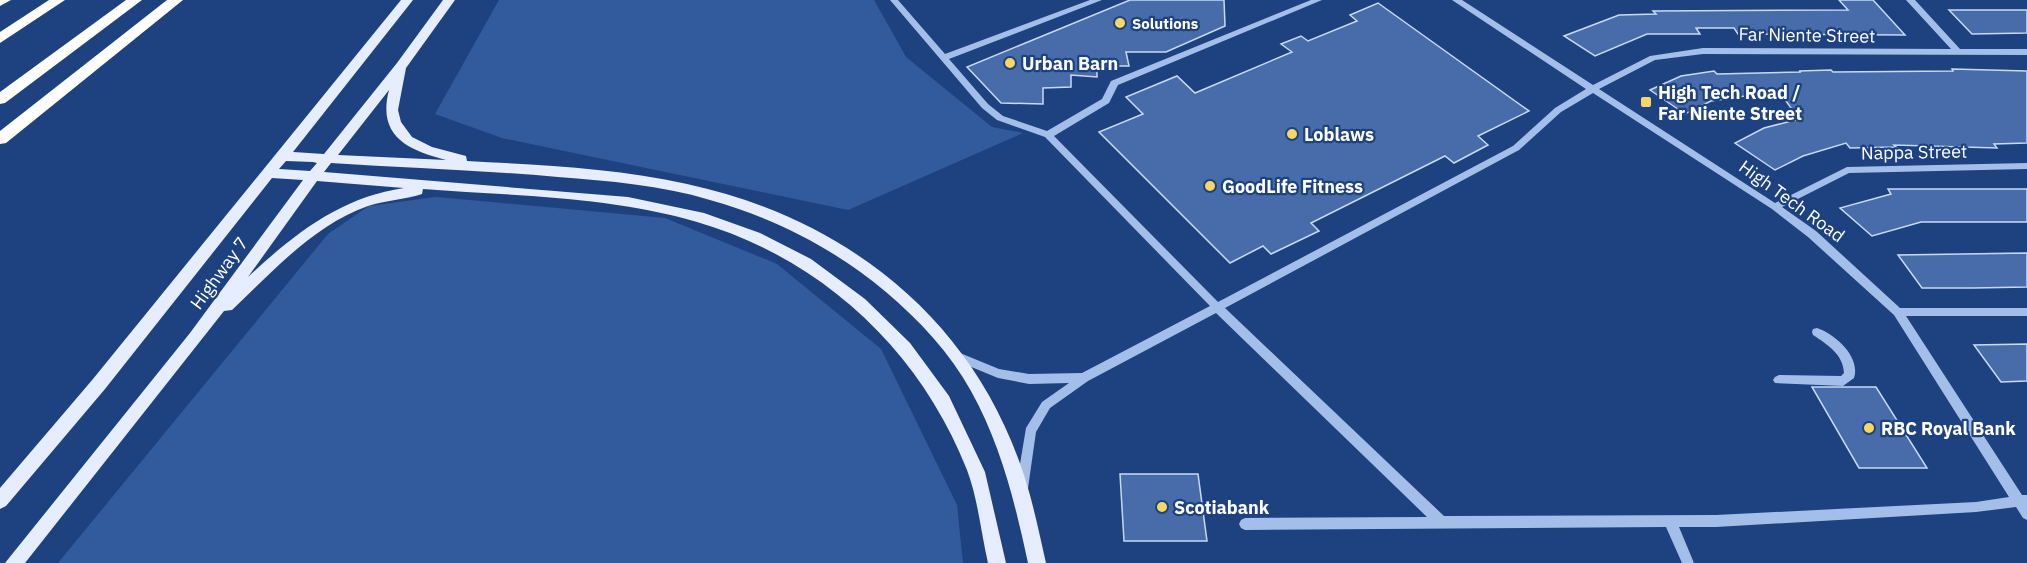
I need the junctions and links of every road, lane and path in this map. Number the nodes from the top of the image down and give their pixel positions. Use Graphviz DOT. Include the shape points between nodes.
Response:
graph roads {
  1 [pos="58,0"];
  2 [pos="135,0"];
  3 [pos="176,0"];
  4 [pos="407,0"];
  5 [pos="448,0"];
  6 [pos="894,0"];
  7 [pos="1098,0"];
  8 [pos="1318,0"];
  9 [pos="1456,0"];
  10 [pos="1910,0"];
  11 [pos="0,39"];
  12 [pos="2027,51"];
  13 [pos="1958,52"];
  14 [pos="943,58"];
  15 [pos="401,66"];
  16 [pos="1593,88"];
  17 [pos="0,99"];
  18 [pos="1048,135"];
  19 [pos="0,140"];
  20 [pos="283,156"];
  21 [pos="327,158"];
  22 [pos="2027,166"];
  23 [pos="492,167"];
  24 [pos="269,173"];
  25 [pos="313,177"];
  26 [pos="477,188"];
  27 [pos="1775,207"];
  28 [pos="1217,308"];
  29 [pos="1898,312"];
  30 [pos="2027,312"];
  31 [pos="1817,332"];
  32 [pos="196,337"];
  33 [pos="956,356"];
  34 [pos="1084,378"];
  35 [pos="1779,380"];
  36 [pos="1021,495"];
  37 [pos="2022,500"];
  38 [pos="0,501"];
  39 [pos="2027,514"];
  40 [pos="1670,521"];
  41 [pos="1441,522"];
  42 [pos="1245,524"];
  43 [pos="14,563"];
  44 [pos="997,563"];
  45 [pos="1037,563"];
  46 [pos="1688,563"];
  1 -- 11 [label="highway"];
  2 -- 17 [label="highway"];
  3 -- 19 [label="highway"];
  4 -- 20 [label="main road, Highway 7"];
  5 -- 15 [label="main road, Highway 7"];
  6 -- 14 [label="street"];
  7 -- 14 [label="street"];
  8 -- 18 [label="street" via="1114,83 1106,101"];
  9 -- 16 [label="street, High Tech Road"];
  10 -- 13 [label="street"];
  12 -- 13 [label="street, Far Niente Street"];
  13 -- 16 [label="street, Far Niente Street" via="1703,51 1653,58"];
  14 -- 18 [label="street" via="1000,118"];
  15 -- 21 [label="main road, Highway 7"];
  15 -- 23 [label="main road" via="392,108 398,131 408,142 423,149"];
  16 -- 27 [label="street, High Tech Road"];
  16 -- 28 [label="street, Far Niente Street" via="1558,110 1516,148"];
  18 -- 28 [label="street"];
  20 -- 21 [label="main road"];
  20 -- 24 [label="main road, Highway 7"];
  21 -- 23 [label="main road"];
  21 -- 25 [label="main road, Highway 7"];
  22 -- 27 [label="street, Nappa Street" via="1847,170"];
  23 -- 33 [label="main road" via="601,175 659,184 710,195 797,225 845,252 884,281"];
  24 -- 25 [label="main road"];
  24 -- 38 [label="main road, Highway 7"];
  25 -- 26 [label="main road"];
  25 -- 32 [label="main road, Highway 7"];
  26 -- 32 [label="main road" via="392,194 325,220 291,244"];
  26 -- 44 [label="main road" via="628,202 699,217 754,237 806,263 860,303 904,347 943,401 976,472"];
  27 -- 29 [label="street, High Tech Road" via="1812,234"];
  28 -- 34 [label="street, Far Niente Street"];
  28 -- 41 [label="street"];
  29 -- 30 [label="street"];
  29 -- 37 [label="street, High Tech Road"];
  31 -- 35 [label="street" via="1844,352 1850,375 1843,381"];
  32 -- 43 [label="main road, Highway 7"];
  33 -- 34 [label="street" via="998,373 1029,379"];
  33 -- 36 [label="main road" via="1005,445"];
  34 -- 36 [label="street, Far Niente Street" via="1046,405 1030,431"];
  36 -- 45 [label="main road"];
  37 -- 39 [label="street, High Tech Road"];
  37 -- 40 [label="street" via="1969,507"];
  40 -- 41 [label="street"];
  40 -- 46 [label="street"];
  41 -- 42 [label="street"];
}
